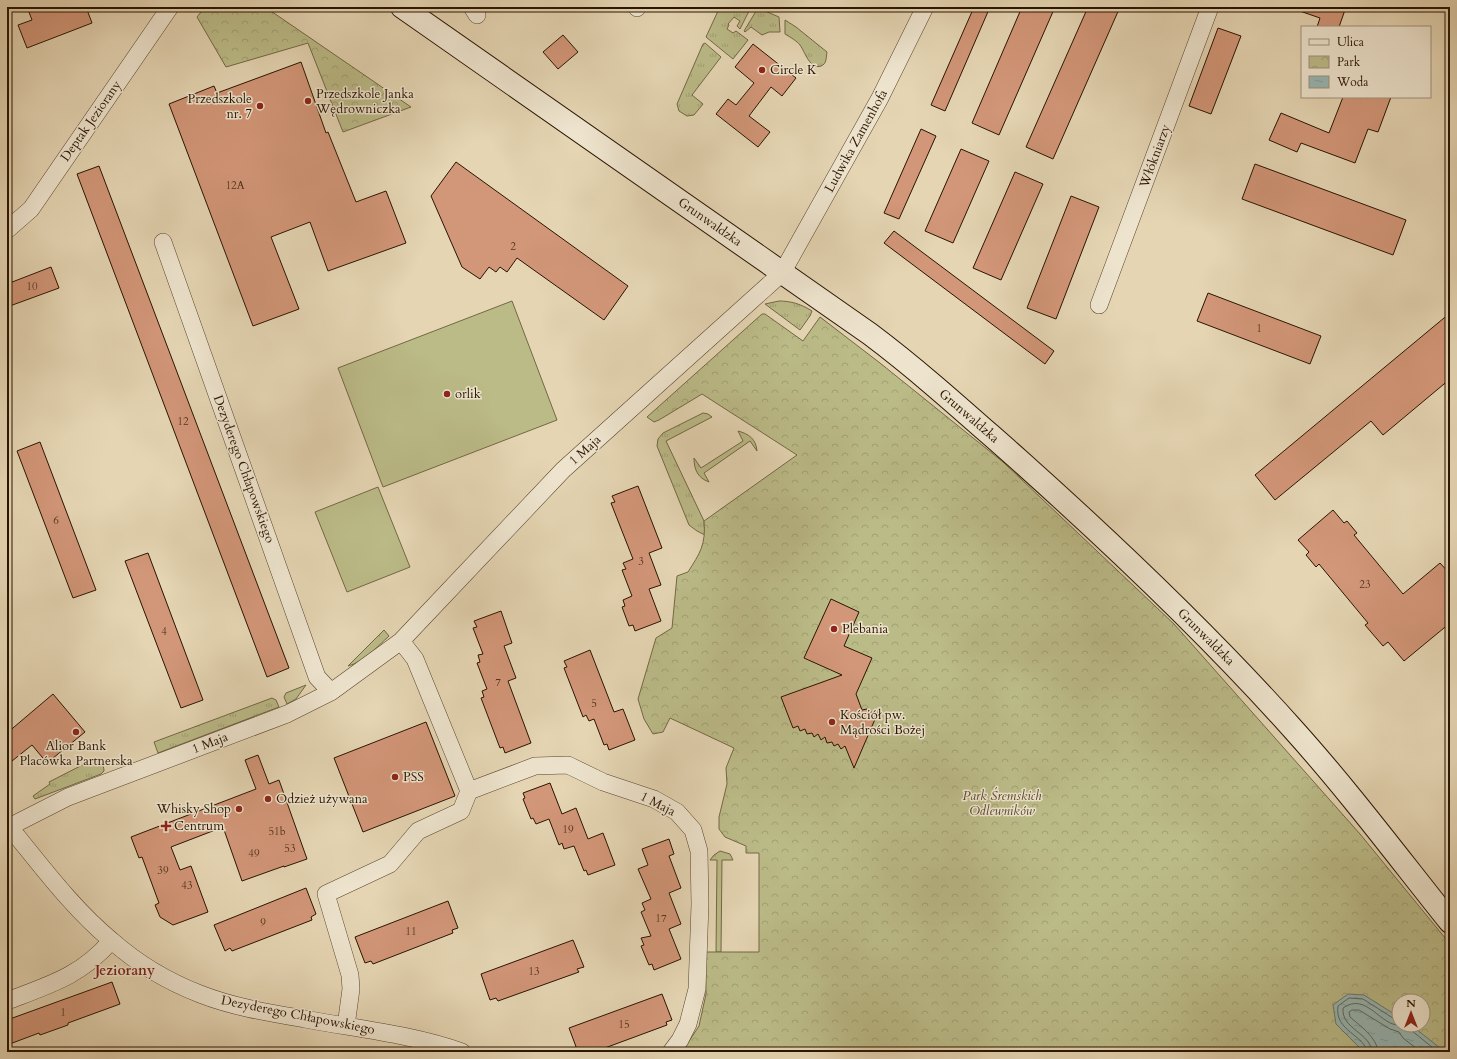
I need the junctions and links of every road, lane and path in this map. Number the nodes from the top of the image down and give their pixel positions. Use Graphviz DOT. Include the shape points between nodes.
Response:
graph roads {
  1 [pos="170,7"];
  2 [pos="402,7"];
  3 [pos="925,7"];
  4 [pos="1210,7"];
  5 [pos="7,230"];
  6 [pos="163,242"];
  7 [pos="782,273"];
  8 [pos="1099,305"];
  9 [pos="401,641"];
  10 [pos="330,692"];
  11 [pos="469,791"];
  12 [pos="8,825"];
  13 [pos="1450,922"];
  14 [pos="111,941"];
  15 [pos="7,1001"];
  16 [pos="346,1026"];
  17 [pos="462,1052"];
  18 [pos="671,1052"];
  1 -- 5 [label="street, Deptak Jeziorany" via="31,208"];
  2 -- 7 [label="main road, Grunwaldzka"];
  3 -- 7 [label="street, Ludwika Zamenhofa" via="880,98"];
  4 -- 8 [label="street, Włókniarzy"];
  6 -- 10 [label="street, Dezyderego Chłapowskiego" via="317,677"];
  7 -- 9 [label="street, 1 Maja" via="563,470"];
  7 -- 13 [label="main road, Grunwaldzka" via="899,356 1078,513 1184,614 1311,749"];
  9 -- 10 [label="street, 1 Maja"];
  9 -- 11 [label="street" via="415,659"];
  10 -- 12 [label="street, 1 Maja" via="287,714 68,797"];
  11 -- 16 [label="street" via="461,811 418,831 390,864 326,894 350,975 351,989"];
  11 -- 18 [label="street, 1 Maja" via="535,766 568,765 603,782 654,799 677,812 693,830 699,851 697,989 688,1024"];
  12 -- 14 [label="street, Dezyderego Chłapowskiego" via="81,912"];
  14 -- 15 [label="street" via="94,959 73,974"];
  14 -- 16 [label="street, Dezyderego Chłapowskiego" via="152,969 199,994 226,1003"];
  16 -- 17 [label="street, Dezyderego Chłapowskiego" via="405,1036"];
}
